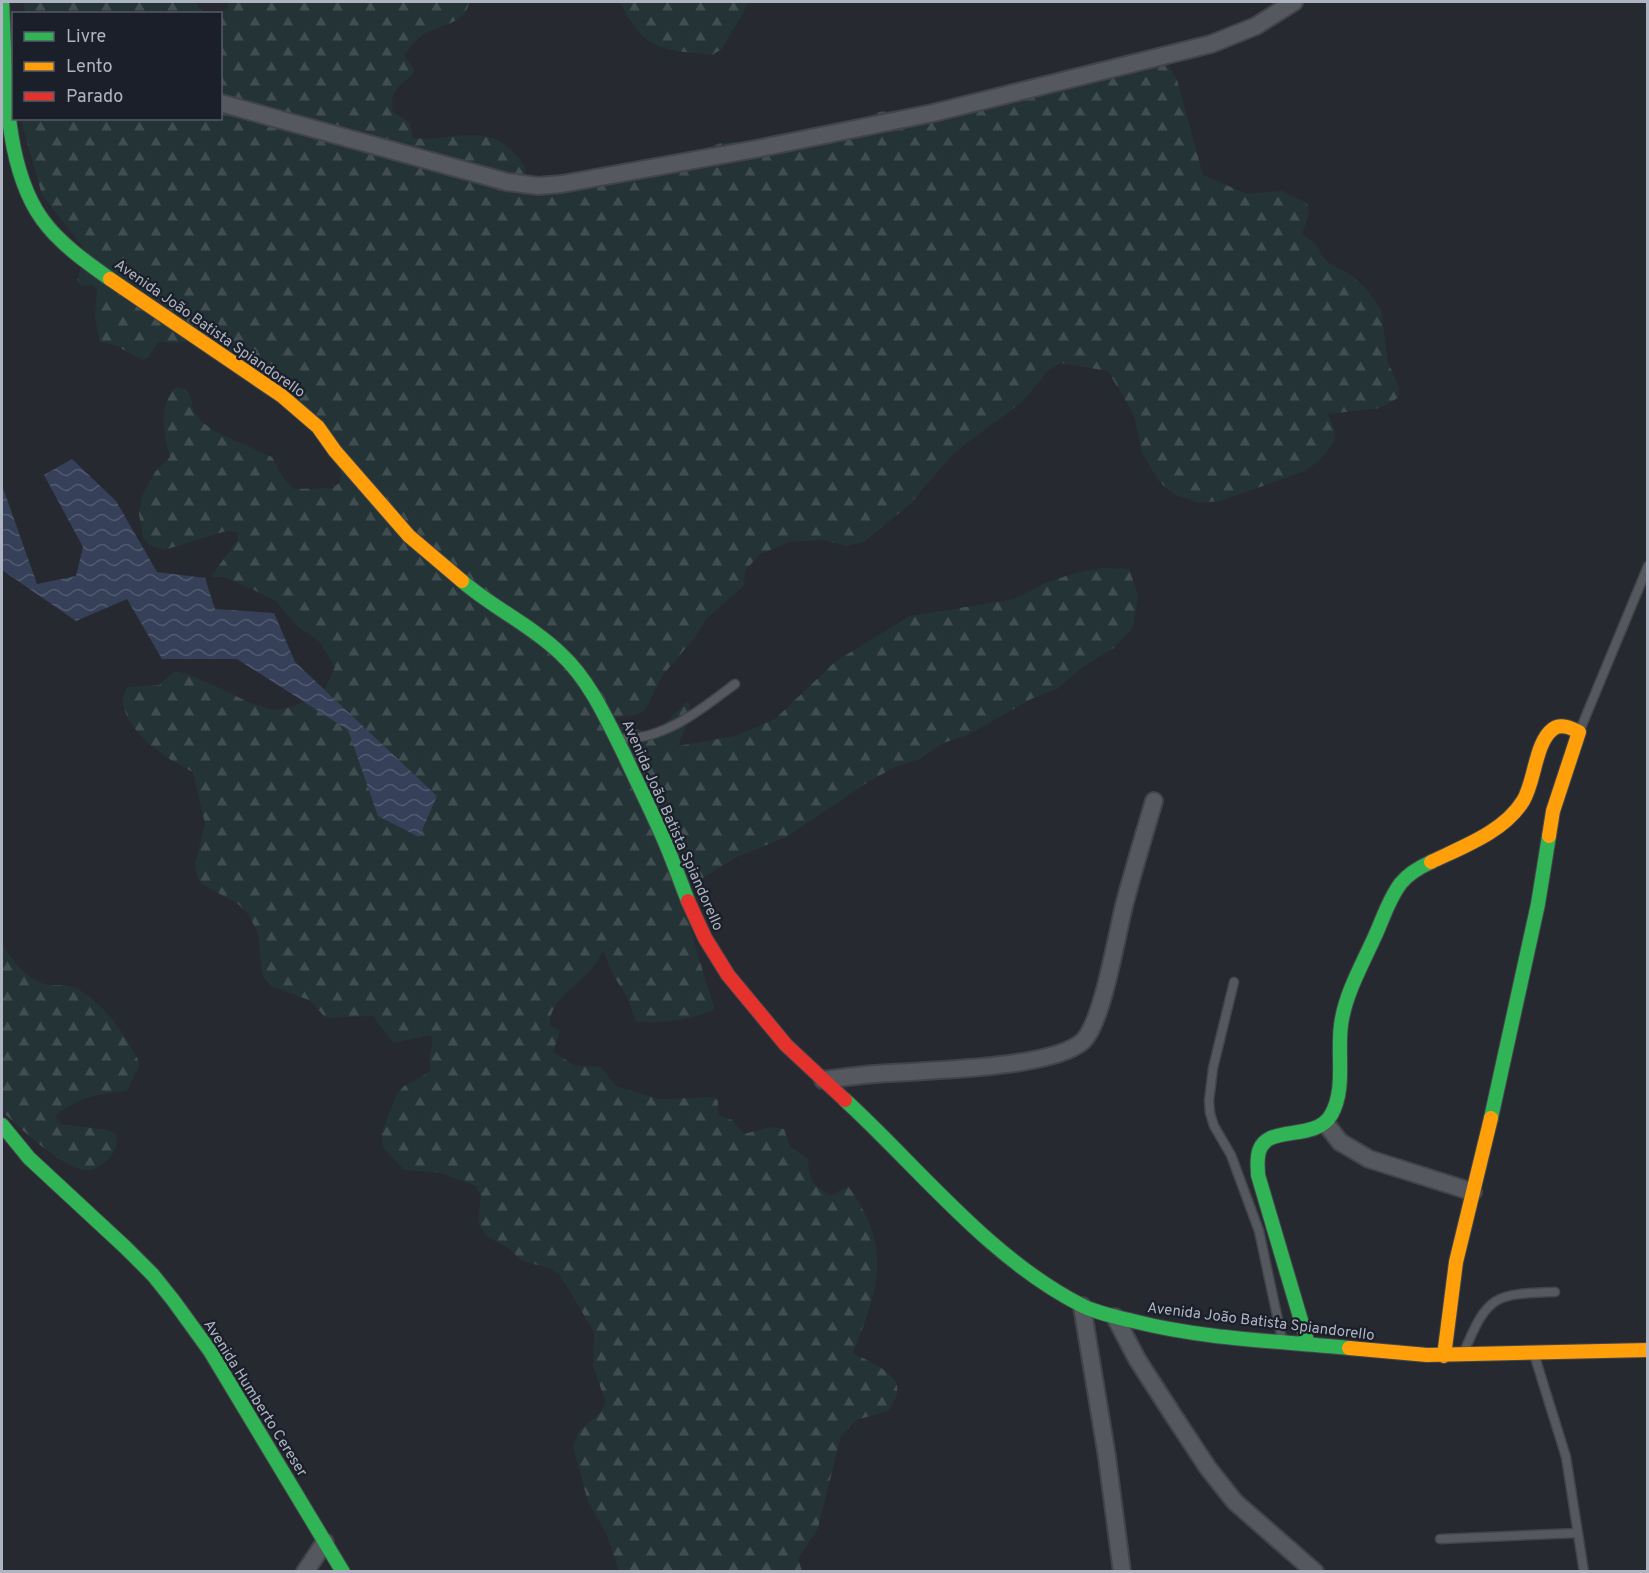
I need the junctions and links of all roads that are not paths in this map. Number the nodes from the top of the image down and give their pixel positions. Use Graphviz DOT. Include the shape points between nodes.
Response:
graph roads {
  1 [pos="2,2"];
  2 [pos="1294,2"];
  3 [pos="8,98"];
  4 [pos="222,104"];
  5 [pos="1647,567"];
  6 [pos="735,684"];
  7 [pos="1579,732"];
  8 [pos="617,739"];
  9 [pos="1154,801"];
  10 [pos="1234,982"];
  11 [pos="823,1080"];
  12 [pos="1326,1124"];
  13 [pos="2,1125"];
  14 [pos="1473,1192"];
  15 [pos="1555,1292"];
  16 [pos="1082,1306"];
  17 [pos="1115,1317"];
  18 [pos="1283,1342"];
  19 [pos="1308,1344"];
  20 [pos="1647,1350"];
  21 [pos="1533,1351"];
  22 [pos="1463,1355"];
  23 [pos="1444,1356"];
  24 [pos="1578,1533"];
  25 [pos="1440,1539"];
  26 [pos="325,1542"];
  27 [pos="305,1572"];
  28 [pos="343,1572"];
  29 [pos="1122,1572"];
  30 [pos="1315,1572"];
  31 [pos="1584,1572"];
  1 -- 3 [label="street, Avenida João Batista Spiandorello"];
  2 -- 4 [label="street" via="1256,26 1210,44 981,101 751,150 538,186 497,180"];
  3 -- 8 [label="street, Avenida João Batista Spiandorello" via="15,159 25,190 42,220 67,246 108,278 254,376 318,427 409,536 477,594 515,617 562,655 585,683"];
  5 -- 7 [label="lane"];
  6 -- 8 [label="lane" via="668,727 646,736"];
  7 -- 12 [label="street" via="1561,726 1551,728 1531,784 1512,814 1492,830 1416,869 1400,884 1343,1013 1338,1085"];
  7 -- 14 [label="street" via="1553,811 1539,904"];
  8 -- 11 [label="street, Avenida João Batista Spiandorello" via="705,938 755,1009"];
  9 -- 11 [label="street" via="1101,1001 1085,1039 1059,1054 1028,1060"];
  10 -- 18 [label="lane" via="1213,1068 1210,1113 1231,1155 1259,1231"];
  11 -- 16 [label="street, Avenida João Batista Spiandorello" via="972,1226 1043,1282"];
  12 -- 14 [label="street" via="1340,1142 1369,1159"];
  12 -- 19 [label="street" via="1265,1139 1256,1160"];
  13 -- 26 [label="street, Avenida Humberto Cereser" via="29,1158 125,1247 173,1300 210,1351"];
  14 -- 23 [label="street" via="1456,1262"];
  15 -- 22 [label="lane" via="1518,1293 1496,1300 1479,1318"];
  16 -- 17 [label="street, Avenida João Batista Spiandorello"];
  16 -- 29 [label="street"];
  17 -- 18 [label="street, Avenida João Batista Spiandorello" via="1155,1327"];
  17 -- 30 [label="street" via="1137,1359 1208,1468 1235,1502"];
  18 -- 19 [label="street, Avenida João Batista Spiandorello"];
  19 -- 23 [label="street, Avenida João Batista Spiandorello"];
  20 -- 21 [label="street, Avenida João Batista Spiandorello"];
  21 -- 22 [label="street, Avenida João Batista Spiandorello"];
  21 -- 24 [label="lane" via="1566,1457"];
  22 -- 23 [label="street, Avenida João Batista Spiandorello"];
  24 -- 25 [label="lane"];
  24 -- 31 [label="lane"];
  26 -- 27 [label="street"];
  26 -- 28 [label="street, Avenida Humberto Cereser"];
}
